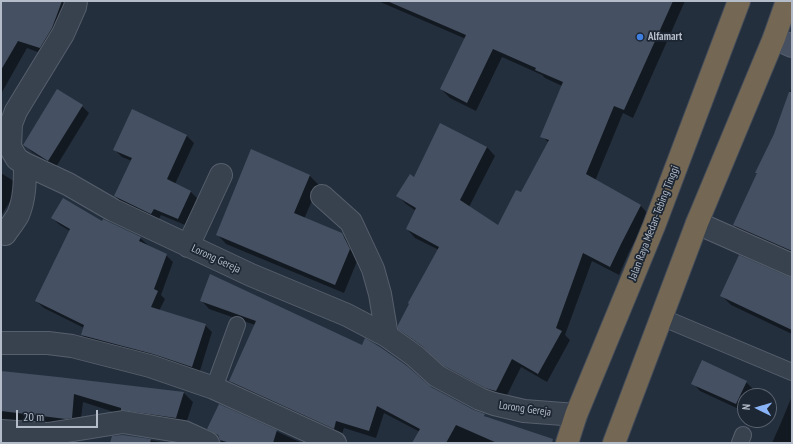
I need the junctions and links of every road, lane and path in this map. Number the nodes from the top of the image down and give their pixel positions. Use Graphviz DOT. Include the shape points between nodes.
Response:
graph roads {
  1 [pos="76,1"];
  2 [pos="739,1"];
  3 [pos="787,1"];
  4 [pos="783,42"];
  5 [pos="25,164"];
  6 [pos="220,175"];
  7 [pos="322,196"];
  8 [pos="697,223"];
  9 [pos="5,234"];
  10 [pos="188,246"];
  11 [pos="792,265"];
  12 [pos="661,317"];
  13 [pos="237,325"];
  14 [pos="387,336"];
  15 [pos="1,343"];
  16 [pos="792,372"];
  17 [pos="214,388"];
  18 [pos="576,415"];
  19 [pos="1,431"];
  20 [pos="42,438"];
  21 [pos="208,443"];
  22 [pos="335,443"];
  23 [pos="566,443"];
  24 [pos="614,443"];
  1 -- 5 [label="street, Lorong Gereja" via="63,34 16,111 11,124 10,148 17,159"];
  2 -- 18 [label="highway, Jalan Raya Medan-Tebing Tinggi" via="654,226"];
  3 -- 4 [label="highway"];
  4 -- 8 [label="highway"];
  5 -- 9 [label="street" via="21,207"];
  5 -- 10 [label="street, Lorong Gereja"];
  6 -- 10 [label="street"];
  7 -- 14 [label="street" via="351,222 355,229 373,269"];
  8 -- 11 [label="street"];
  8 -- 12 [label="highway"];
  10 -- 14 [label="street, Lorong Gereja" via="346,315"];
  12 -- 16 [label="lane"];
  12 -- 24 [label="highway"];
  13 -- 17 [label="lane"];
  14 -- 18 [label="street, Lorong Gereja" via="415,356 436,376 480,399 524,411"];
  15 -- 17 [label="street" via="72,346 150,366"];
  17 -- 22 [label="street"];
  18 -- 23 [label="highway, Jalan Raya Medan-Tebing Tinggi"];
  19 -- 20 [label="street"];
  20 -- 21 [label="street" via="123,422 184,432"];
}
